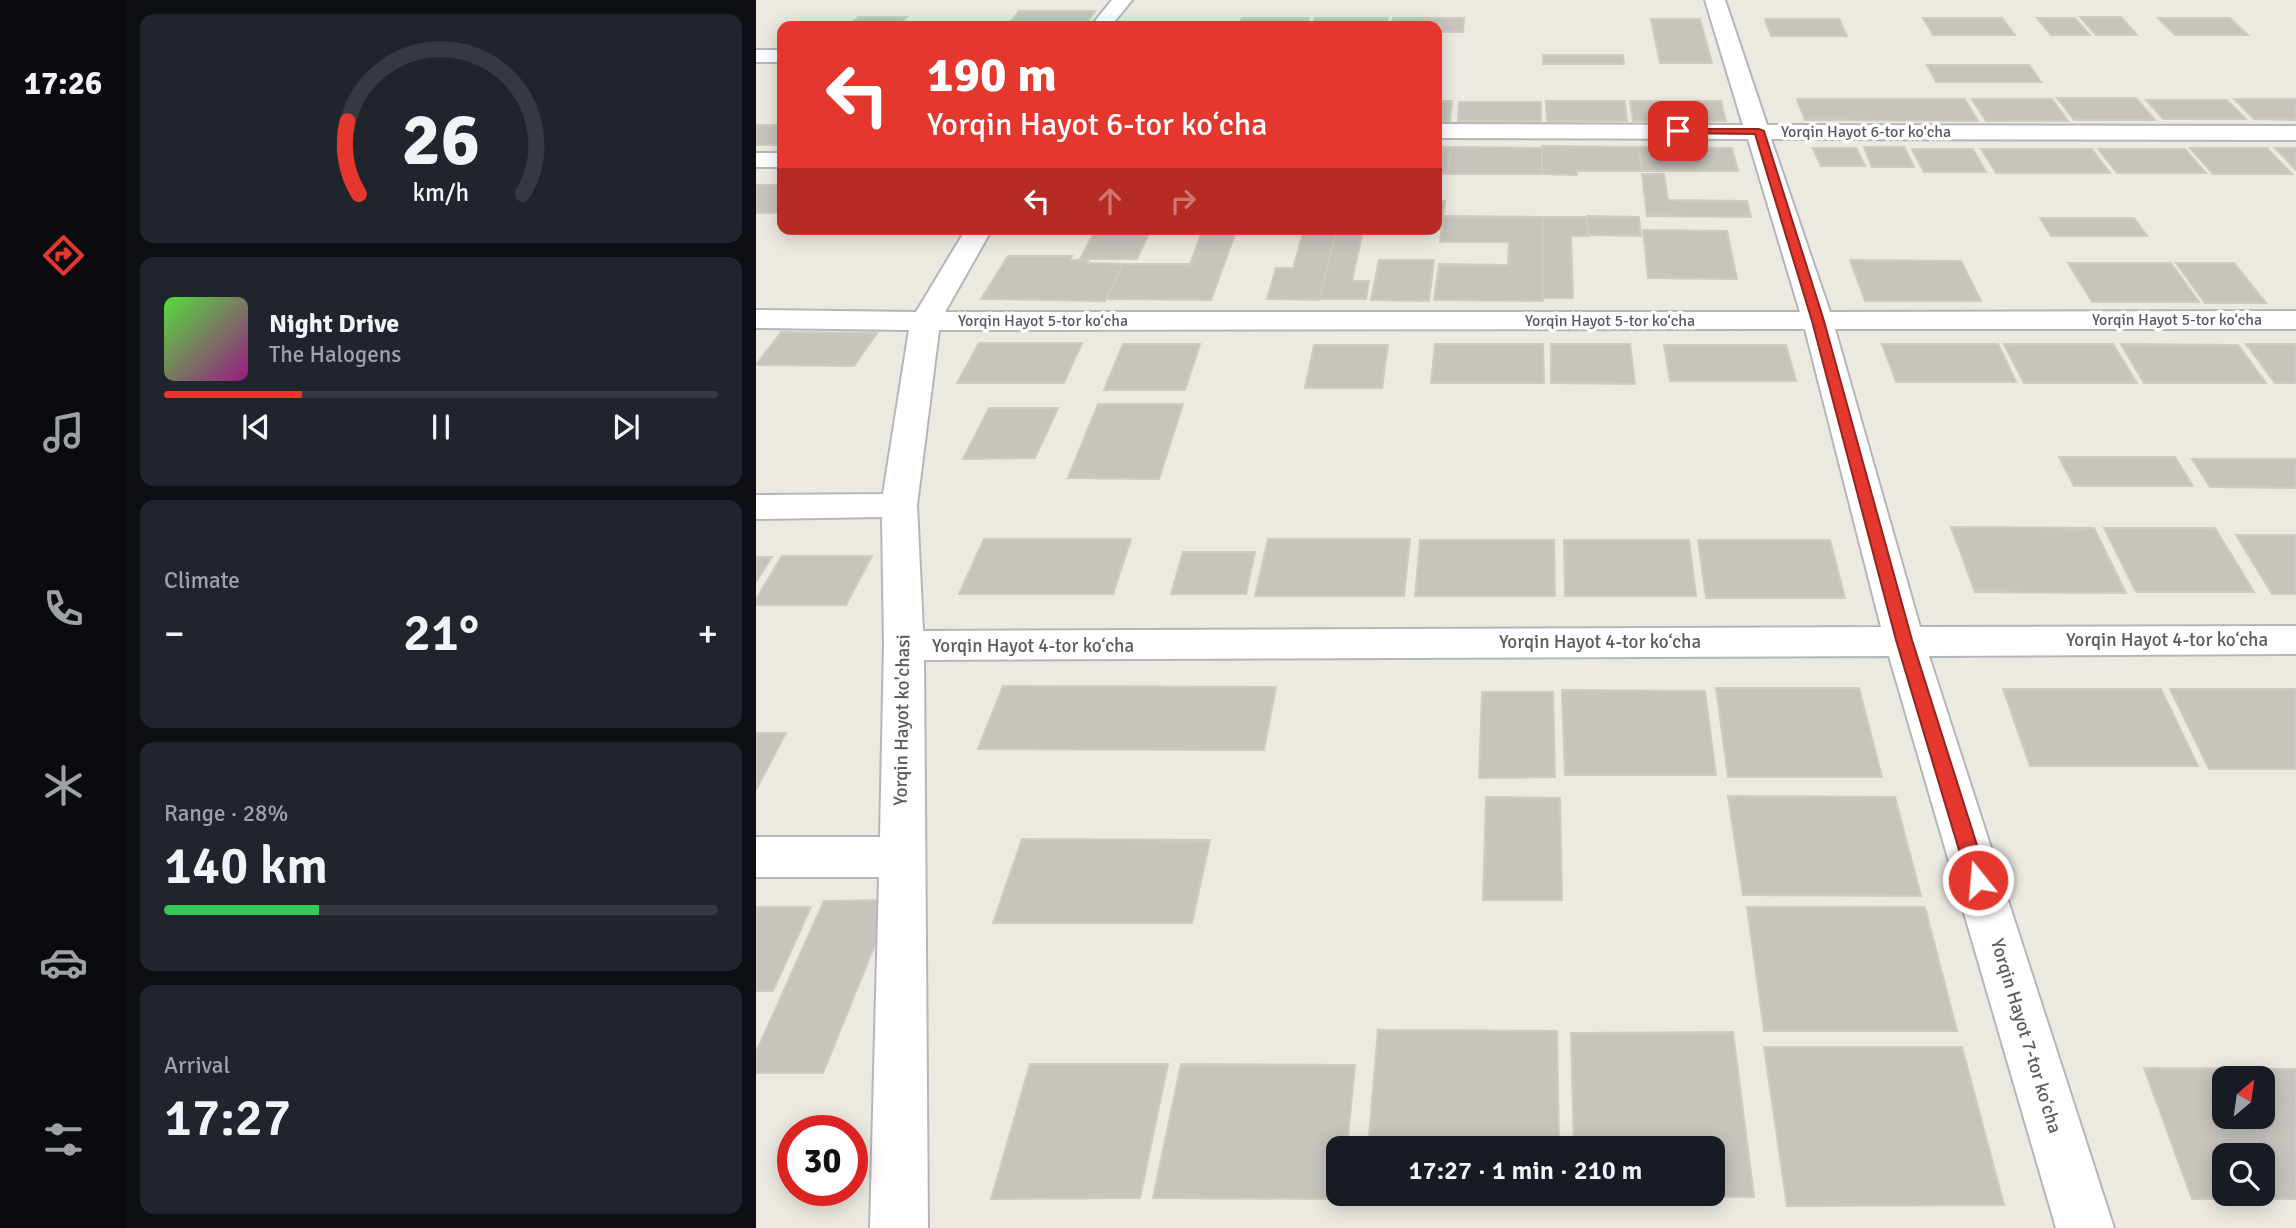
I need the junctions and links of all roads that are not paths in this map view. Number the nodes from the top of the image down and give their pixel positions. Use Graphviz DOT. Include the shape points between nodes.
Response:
graph roads {
  1 [pos="1122,0"];
  2 [pos="1715,0"];
  3 [pos="1105,21"];
  4 [pos="756,56"];
  5 [pos="777,56"];
  6 [pos="1442,131"];
  7 [pos="1759,131"];
  8 [pos="2296,133"];
  9 [pos="756,160"];
  10 [pos="777,160"];
  11 [pos="975,235"];
  12 [pos="756,319"];
  13 [pos="2296,320"];
  14 [pos="925,321"];
  15 [pos="1818,321"];
  16 [pos="899,505"];
  17 [pos="756,507"];
  18 [pos="1904,640"];
  19 [pos="2296,640"];
  20 [pos="904,646"];
  21 [pos="756,857"];
  22 [pos="901,858"];
  23 [pos="899,1228"];
  24 [pos="2085,1228"];
  1 -- 3 [label="street"];
  2 -- 7 [label="street, Yorqin Hayot 7-tor koʻcha"];
  4 -- 5 [label="street"];
  6 -- 7 [label="street, Yorqin Hayot 6-tor koʻcha"];
  7 -- 8 [label="street, Yorqin Hayot 6-tor koʻcha"];
  7 -- 15 [label="street, Yorqin Hayot 7-tor koʻcha"];
  9 -- 10 [label="street"];
  11 -- 14 [label="street, Yorqin Hayot ko'chasi"];
  12 -- 14 [label="street, Yorqin Hayot 5-tor koʻcha"];
  13 -- 15 [label="street, Yorqin Hayot 5-tor koʻcha"];
  14 -- 15 [label="street, Yorqin Hayot 5-tor koʻcha"];
  14 -- 16 [label="street, Yorqin Hayot ko'chasi"];
  15 -- 18 [label="street, Yorqin Hayot 7-tor koʻcha"];
  16 -- 17 [label="street"];
  16 -- 20 [label="street, Yorqin Hayot ko'chasi"];
  18 -- 19 [label="street, Yorqin Hayot 4-tor koʻcha"];
  18 -- 20 [label="street, Yorqin Hayot 4-tor koʻcha"];
  18 -- 24 [label="street, Yorqin Hayot 7-tor koʻcha"];
  20 -- 22 [label="street, Yorqin Hayot ko'chasi"];
  21 -- 22 [label="street"];
  22 -- 23 [label="street, Yorqin Hayot ko'chasi"];
}
